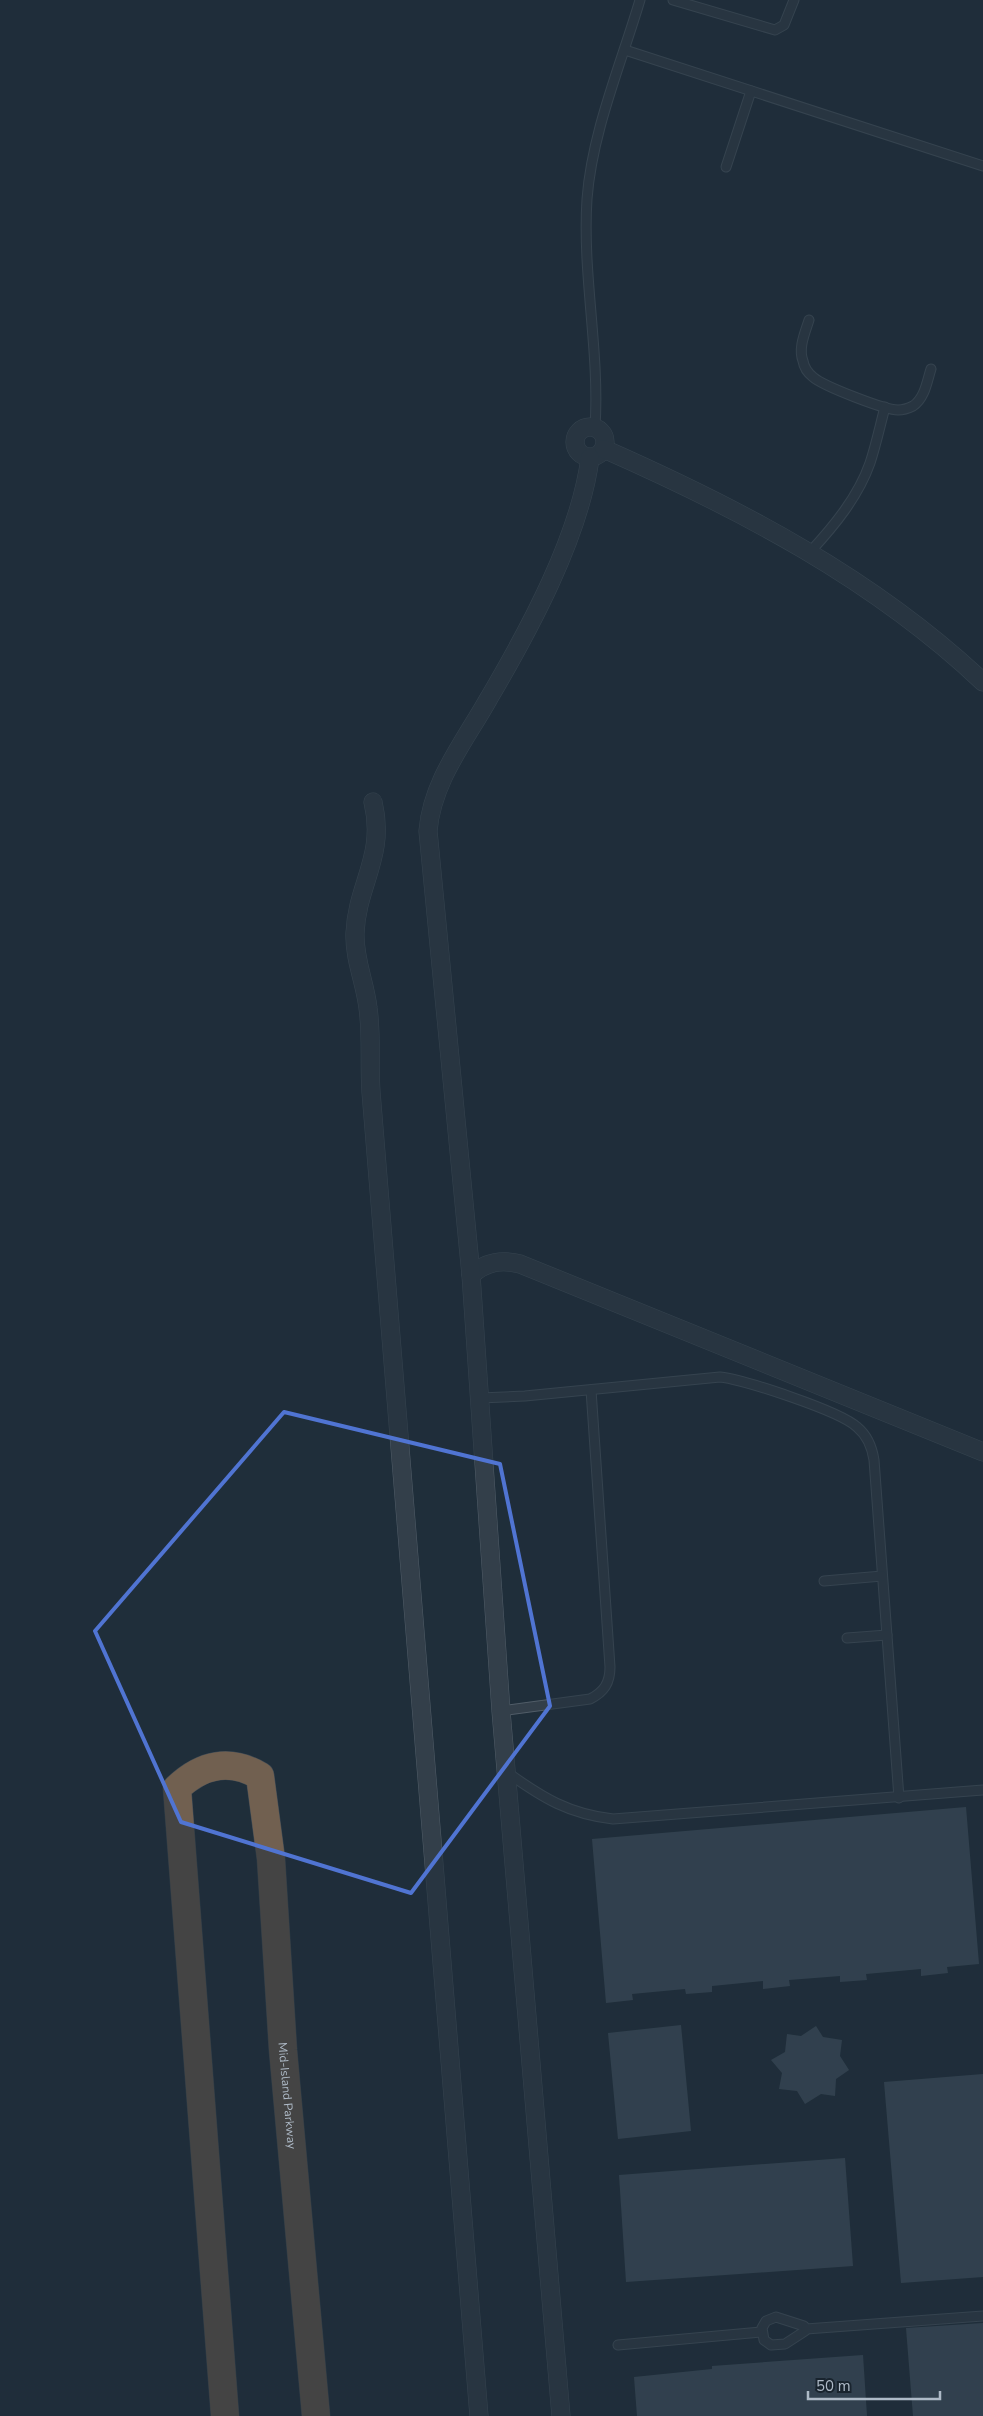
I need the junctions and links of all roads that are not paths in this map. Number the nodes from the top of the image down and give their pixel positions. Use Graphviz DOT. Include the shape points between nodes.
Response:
graph roads {
  1 [pos="640,0"];
  2 [pos="674,0"];
  3 [pos="794,0"];
  4 [pos="688,2"];
  5 [pos="625,50"];
  6 [pos="751,91"];
  7 [pos="983,166"];
  8 [pos="726,167"];
  9 [pos="809,320"];
  10 [pos="931,369"];
  11 [pos="885,407"];
  12 [pos="595,427"];
  13 [pos="597,453"];
  14 [pos="810,552"];
  15 [pos="983,682"];
  16 [pos="373,802"];
  17 [pos="471,1275"];
  18 [pos="590,1390"];
  19 [pos="480,1398"];
  20 [pos="983,1452"];
  21 [pos="882,1576"];
  22 [pos="824,1581"];
  23 [pos="887,1635"];
  24 [pos="847,1638"];
  25 [pos="502,1711"];
  26 [pos="508,1773"];
  27 [pos="983,1790"];
  28 [pos="899,1798"];
  29 [pos="983,2316"];
  30 [pos="806,2329"];
  31 [pos="762,2332"];
  32 [pos="618,2345"];
  33 [pos="225,2416"];
  34 [pos="316,2416"];
  35 [pos="479,2416"];
  36 [pos="560,2416"];
  1 -- 5 [label="lane"];
  2 -- 4 [label="lane"];
  3 -- 4 [label="lane" via="784,25 775,30"];
  5 -- 6 [label="lane"];
  5 -- 12 [label="lane" via="597,138 588,193"];
  6 -- 7 [label="lane"];
  6 -- 8 [label="lane"];
  9 -- 11 [label="lane" via="801,353 812,376 826,385"];
  10 -- 11 [label="lane" via="918,402 906,409"];
  11 -- 14 [label="lane" via="870,464 862,481 844,513"];
  12 -- 13 [label="street" via="604,436"];
  12 -- 13 [label="street" via="582,429 575,439 578,452"];
  13 -- 14 [label="street" via="729,507"];
  13 -- 17 [label="street" via="566,543 511,660 442,779 429,818 429,854"];
  14 -- 15 [label="street" via="934,640"];
  16 -- 35 [label="street" via="378,829 377,846 357,918 355,944 368,1008 371,1092"];
  17 -- 19 [label="street"];
  17 -- 20 [label="street" via="489,1263 510,1261 520,1264"];
  18 -- 19 [label="lane"];
  18 -- 21 [label="lane" via="720,1377 750,1383 851,1422 864,1434 872,1451"];
  18 -- 25 [label="lane" via="610,1667 608,1683 590,1699"];
  19 -- 25 [label="street"];
  21 -- 22 [label="lane"];
  21 -- 23 [label="lane"];
  23 -- 24 [label="lane"];
  23 -- 28 [label="lane"];
  25 -- 26 [label="street"];
  26 -- 28 [label="lane" via="552,1802 592,1816 612,1819"];
  26 -- 36 [label="street"];
  27 -- 28 [label="lane"];
  29 -- 30 [label="lane"];
  30 -- 31 [label="lane" via="776,2317 766,2321"];
  30 -- 31 [label="lane" via="785,2344 775,2346 767,2343"];
  31 -- 32 [label="lane"];
  33 -- 34 [label="highway, Mid-Island Parkway" via="177,1788 197,1772 218,1765 240,1766 260,1776 271,1859 286,2086"];
}
